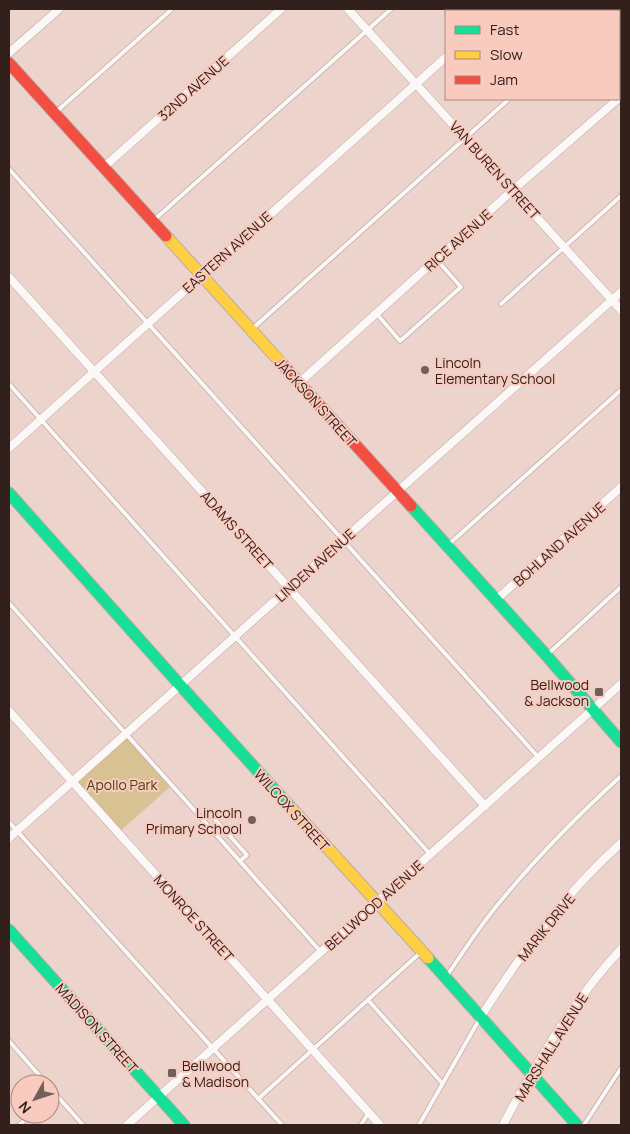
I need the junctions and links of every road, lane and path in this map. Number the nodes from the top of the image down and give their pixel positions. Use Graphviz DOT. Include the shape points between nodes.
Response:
graph roads {
  1 [pos="59,9"];
  2 [pos="172,9"];
  3 [pos="281,9"];
  4 [pos="348,9"];
  5 [pos="391,9"];
  6 [pos="368,30"];
  7 [pos="9,53"];
  8 [pos="445,58"];
  9 [pos="9,63"];
  10 [pos="417,84"];
  11 [pos="508,100"];
  12 [pos="617,100"];
  13 [pos="55,113"];
  14 [pos="466,138"];
  15 [pos="104,167"];
  16 [pos="9,169"];
  17 [pos="513,190"];
  18 [pos="621,196"];
  19 [pos="153,221"];
  20 [pos="564,247"];
  21 [pos="436,259"];
  22 [pos="201,275"];
  23 [pos="9,277"];
  24 [pos="621,292"];
  25 [pos="612,300"];
  26 [pos="501,304"];
  27 [pos="621,310"];
  28 [pos="376,313"];
  29 [pos="148,323"];
  30 [pos="251,329"];
  31 [pos="94,371"];
  32 [pos="299,383"];
  33 [pos="9,384"];
  34 [pos="621,390"];
  35 [pos="40,419"];
  36 [pos="9,448"];
  37 [pos="621,487"];
  38 [pos="397,491"];
  39 [pos="9,493"];
  40 [pos="343,540"];
  41 [pos="447,546"];
  42 [pos="621,587"];
  43 [pos="290,588"];
  44 [pos="496,600"];
  45 [pos="9,603"];
  46 [pos="235,636"];
  47 [pos="546,655"];
  48 [pos="621,684"];
  49 [pos="180,685"];
  50 [pos="593,709"];
  51 [pos="9,712"];
  52 [pos="126,733"];
  53 [pos="621,742"];
  54 [pos="539,758"];
  55 [pos="621,776"];
  56 [pos="72,782"];
  57 [pos="485,806"];
  58 [pos="210,814"];
  59 [pos="9,822"];
  60 [pos="16,831"];
  61 [pos="9,838"];
  62 [pos="621,843"];
  63 [pos="431,855"];
  64 [pos="240,861"];
  65 [pos="377,902"];
  66 [pos="9,930"];
  67 [pos="321,952"];
  68 [pos="421,952"];
  69 [pos="620,954"];
  70 [pos="445,978"];
  71 [pos="267,1000"];
  72 [pos="368,1000"];
  73 [pos="480,1018"];
  74 [pos="9,1041"];
  75 [pos="213,1048"];
  76 [pos="313,1050"];
  77 [pos="621,1068"];
  78 [pos="38,1074"];
  79 [pos="531,1074"];
  80 [pos="442,1083"];
  81 [pos="159,1097"];
  82 [pos="258,1099"];
  83 [pos="60,1100"];
  84 [pos="369,1112"];
  85 [pos="83,1125"];
  86 [pos="127,1125"];
  87 [pos="184,1125"];
  88 [pos="282,1125"];
  89 [pos="361,1125"];
  90 [pos="380,1125"];
  91 [pos="419,1125"];
  92 [pos="503,1125"];
  93 [pos="577,1125"];
  94 [pos="584,1125"];
  1 -- 7 [label="street"];
  2 -- 13 [label="lane"];
  3 -- 15 [label="street, 32ND AVENUE"];
  4 -- 6 [label="street, VAN BUREN STREET"];
  5 -- 6 [label="lane"];
  6 -- 10 [label="street, VAN BUREN STREET"];
  6 -- 19 [label="lane"];
  8 -- 10 [label="street, EASTERN AVENUE"];
  9 -- 13 [label="street, JACKSON STREET"];
  10 -- 14 [label="street, VAN BUREN STREET"];
  10 -- 22 [label="street, EASTERN AVENUE"];
  11 -- 14 [label="lane"];
  12 -- 17 [label="street, RICE AVENUE"];
  13 -- 15 [label="street, JACKSON STREET"];
  14 -- 17 [label="street, VAN BUREN STREET"];
  14 -- 30 [label="lane"];
  15 -- 19 [label="street, JACKSON STREET"];
  16 -- 29 [label="lane"];
  17 -- 20 [label="street, VAN BUREN STREET"];
  17 -- 21 [label="street, RICE AVENUE"];
  18 -- 20 [label="lane"];
  19 -- 22 [label="street, JACKSON STREET"];
  20 -- 25 [label="street, VAN BUREN STREET"];
  20 -- 26 [label="lane"];
  21 -- 28 [label="street, RICE AVENUE"];
  21 -- 28 [label="lane" via="461,287 400,341"];
  22 -- 29 [label="street, EASTERN AVENUE"];
  22 -- 30 [label="street, JACKSON STREET"];
  23 -- 31 [label="street, ADAMS STREET"];
  24 -- 25 [label="street, LINDEN AVENUE"];
  25 -- 27 [label="street, VAN BUREN STREET"];
  25 -- 38 [label="street, LINDEN AVENUE"];
  28 -- 32 [label="street, RICE AVENUE"];
  29 -- 31 [label="street, EASTERN AVENUE"];
  29 -- 40 [label="lane"];
  30 -- 32 [label="street, JACKSON STREET"];
  31 -- 35 [label="street, EASTERN AVENUE"];
  31 -- 43 [label="street, ADAMS STREET"];
  32 -- 38 [label="street, JACKSON STREET"];
  33 -- 35 [label="lane"];
  34 -- 41 [label="lane"];
  35 -- 36 [label="street, EASTERN AVENUE"];
  35 -- 46 [label="lane"];
  37 -- 44 [label="street, BOHLAND AVENUE"];
  38 -- 40 [label="street, LINDEN AVENUE"];
  38 -- 41 [label="street, JACKSON STREET"];
  39 -- 49 [label="street, WILCOX STREET"];
  40 -- 43 [label="street, LINDEN AVENUE"];
  40 -- 54 [label="lane"];
  41 -- 44 [label="street, JACKSON STREET"];
  42 -- 47 [label="lane"];
  43 -- 46 [label="street, LINDEN AVENUE"];
  43 -- 57 [label="street, ADAMS STREET"];
  44 -- 47 [label="street, JACKSON STREET"];
  45 -- 52 [label="lane"];
  46 -- 49 [label="street, LINDEN AVENUE"];
  46 -- 63 [label="lane"];
  47 -- 50 [label="street, JACKSON STREET"];
  48 -- 50 [label="street, BELLWOOD AVENUE"];
  49 -- 52 [label="street, LINDEN AVENUE"];
  49 -- 65 [label="street, WILCOX STREET"];
  50 -- 53 [label="street, JACKSON STREET"];
  50 -- 54 [label="street, BELLWOOD AVENUE"];
  51 -- 56 [label="street, MONROE STREET"];
  52 -- 56 [label="street, LINDEN AVENUE"];
  52 -- 64 [label="lane"];
  54 -- 57 [label="street, BELLWOOD AVENUE"];
  55 -- 70 [label="lane" via="527,870 493,910"];
  56 -- 60 [label="street, LINDEN AVENUE"];
  56 -- 71 [label="street, MONROE STREET"];
  57 -- 63 [label="street, BELLWOOD AVENUE"];
  58 -- 64 [label="lane" via="247,855"];
  59 -- 60 [label="lane"];
  60 -- 61 [label="street, LINDEN AVENUE"];
  60 -- 75 [label="lane"];
  62 -- 73 [label="street, MARIK DRIVE" via="533,940"];
  63 -- 65 [label="street, BELLWOOD AVENUE"];
  64 -- 67 [label="lane"];
  65 -- 67 [label="street, BELLWOOD AVENUE"];
  65 -- 68 [label="street, WILCOX STREET"];
  66 -- 81 [label="street, MADISON STREET"];
  67 -- 71 [label="street, BELLWOOD AVENUE"];
  68 -- 70 [label="street, WILCOX STREET"];
  68 -- 72 [label="lane"];
  69 -- 79 [label="street, MARSHALL AVENUE" via="601,972 568,1015"];
  70 -- 73 [label="street, WILCOX STREET"];
  71 -- 75 [label="street, BELLWOOD AVENUE"];
  71 -- 76 [label="street, MONROE STREET"];
  72 -- 76 [label="lane"];
  72 -- 80 [label="lane"];
  73 -- 79 [label="street, WILCOX STREET"];
  73 -- 80 [label="lane"];
  74 -- 78 [label="lane"];
  75 -- 81 [label="street, BELLWOOD AVENUE"];
  75 -- 82 [label="lane"];
  76 -- 82 [label="lane"];
  76 -- 84 [label="street, MONROE STREET"];
  77 -- 94 [label="lane"];
  79 -- 92 [label="street, MARSHALL AVENUE"];
  79 -- 93 [label="street, WILCOX STREET"];
  80 -- 91 [label="lane"];
  81 -- 86 [label="street, BELLWOOD AVENUE"];
  81 -- 87 [label="street, MADISON STREET"];
  82 -- 88 [label="lane"];
  83 -- 85 [label="lane"];
  84 -- 89 [label="lane"];
  84 -- 90 [label="street, MONROE STREET"];
}
